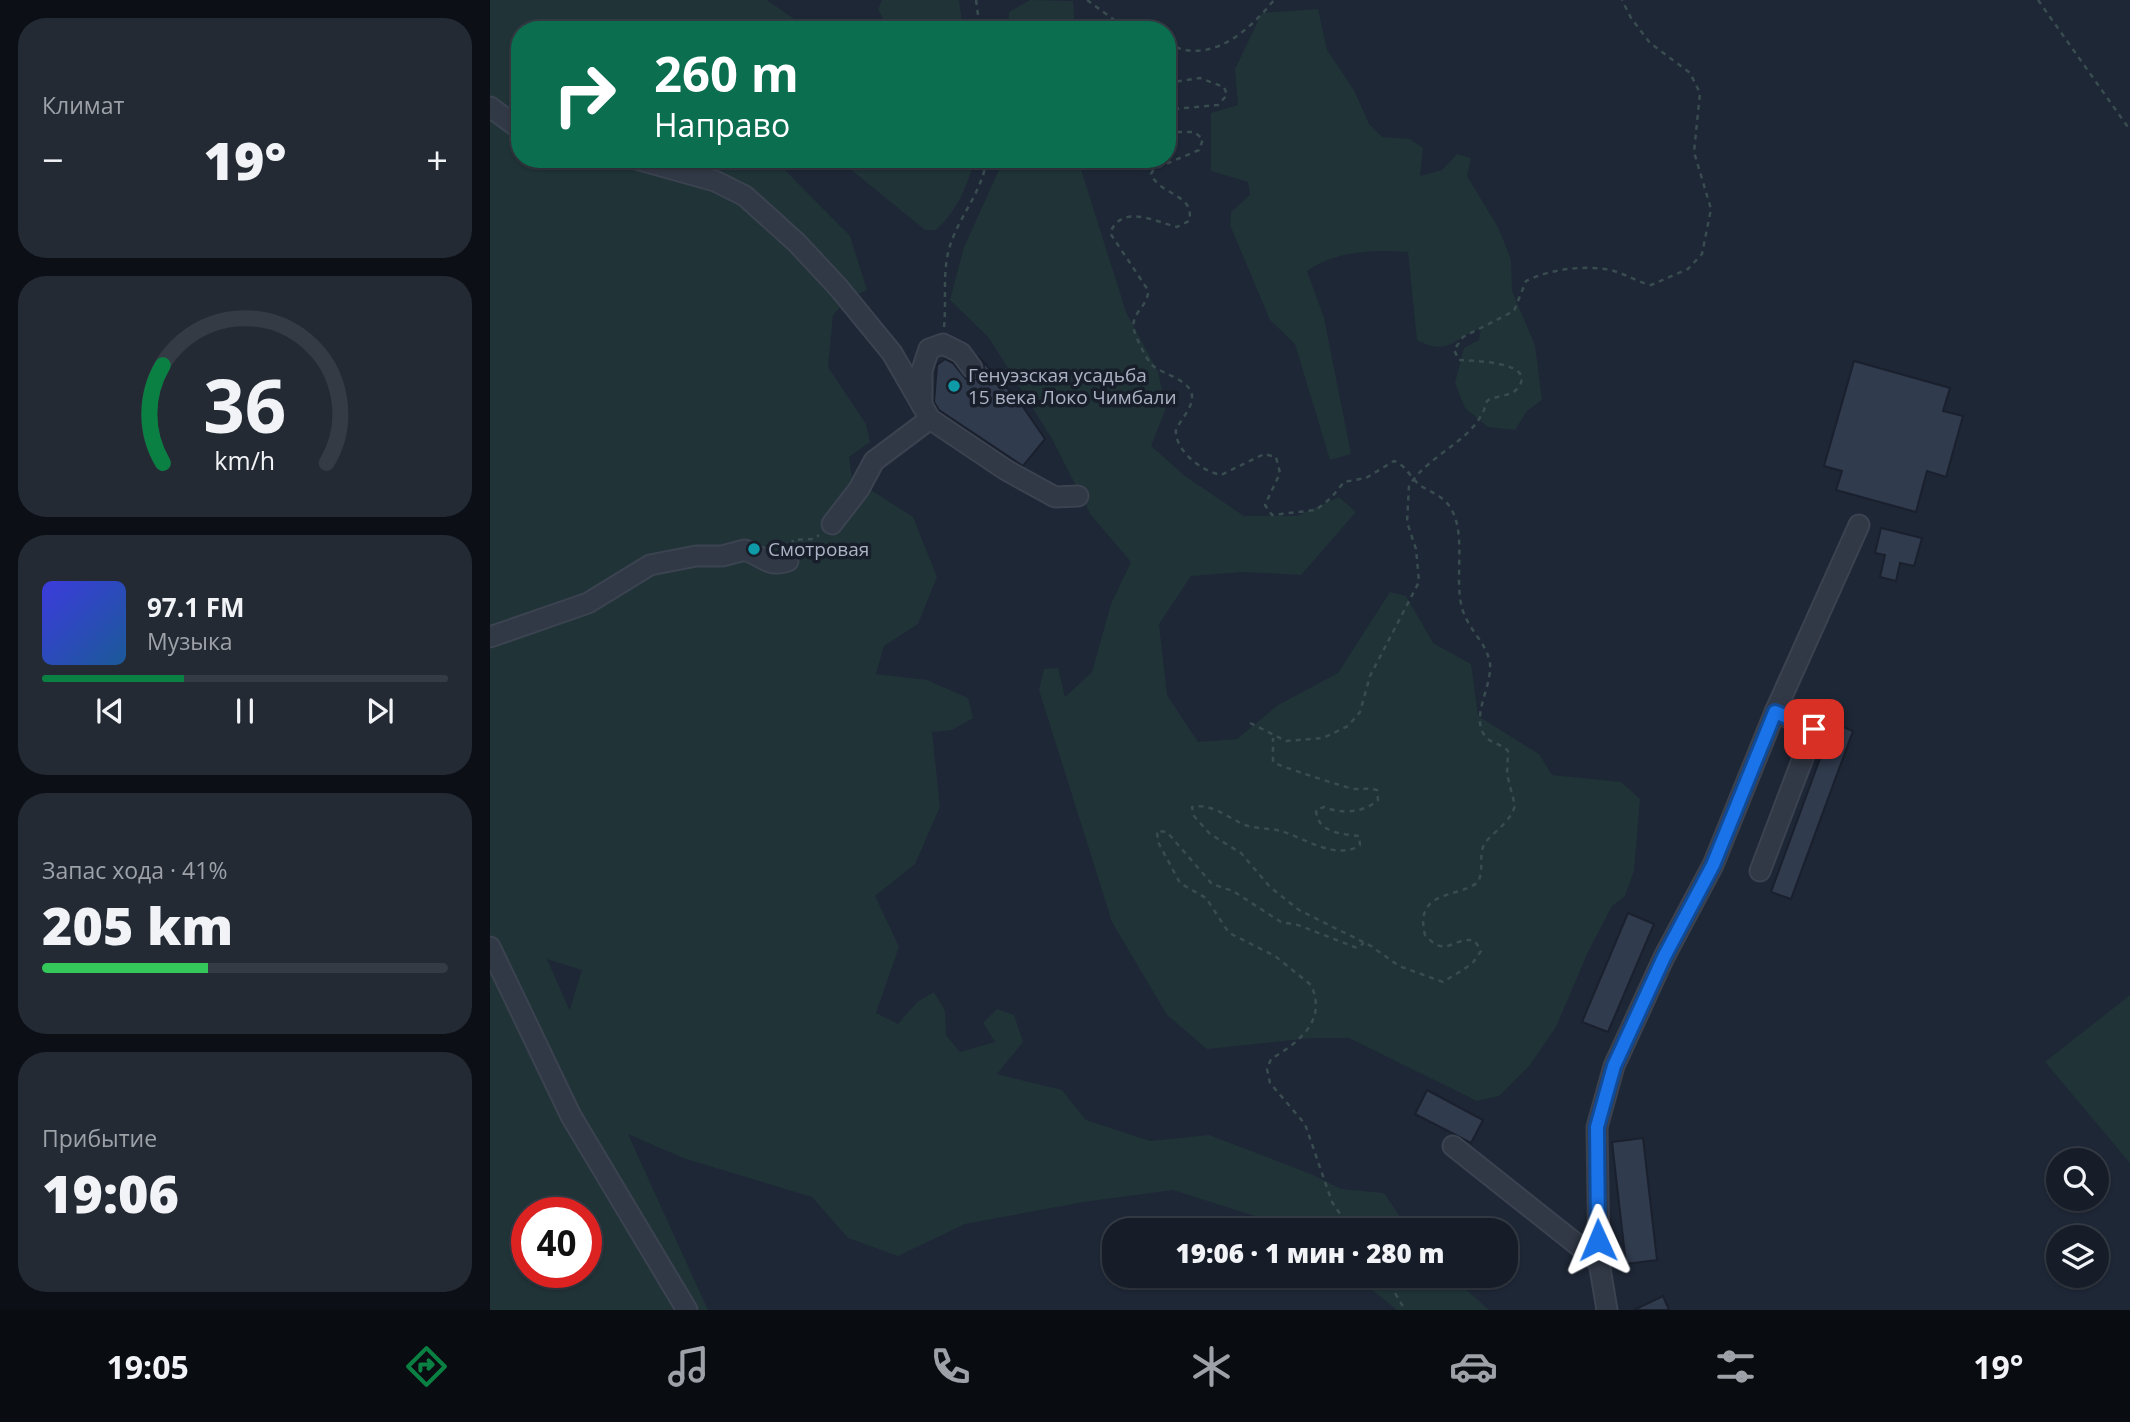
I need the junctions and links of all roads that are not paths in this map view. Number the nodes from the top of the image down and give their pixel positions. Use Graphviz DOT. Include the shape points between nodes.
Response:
graph roads {
  1 [pos="490,107"];
  2 [pos="511,122"];
  3 [pos="668,168"];
  4 [pos="892,353"];
  5 [pos="925,356"];
  6 [pos="972,368"];
  7 [pos="926,414"];
  8 [pos="1078,496"];
  9 [pos="832,524"];
  10 [pos="1859,525"];
  11 [pos="788,561"];
  12 [pos="490,637"];
  13 [pos="1775,712"];
  14 [pos="1760,871"];
  15 [pos="490,947"];
  16 [pos="1453,1146"];
  17 [pos="1599,1262"];
  18 [pos="687,1310"];
  19 [pos="1607,1310"];
  1 -- 2 [label="street"];
  3 -- 4 [label="street" via="715,181 745,196 821,268"];
  4 -- 5 [label="street"];
  4 -- 7 [label="street"];
  5 -- 6 [label="street" via="942,344 961,353"];
  5 -- 7 [label="street"];
  7 -- 8 [label="street" via="1006,470 1055,497"];
  7 -- 9 [label="street" via="874,461"];
  10 -- 13 [label="street"];
  11 -- 12 [label="street" via="776,565 745,550 650,565 588,603"];
  13 -- 14 [label="street" via="1814,729"];
  13 -- 17 [label="street" via="1713,865 1614,1066 1597,1127"];
  15 -- 18 [label="street" via="571,1116"];
  16 -- 17 [label="street"];
  17 -- 19 [label="street"];
}
